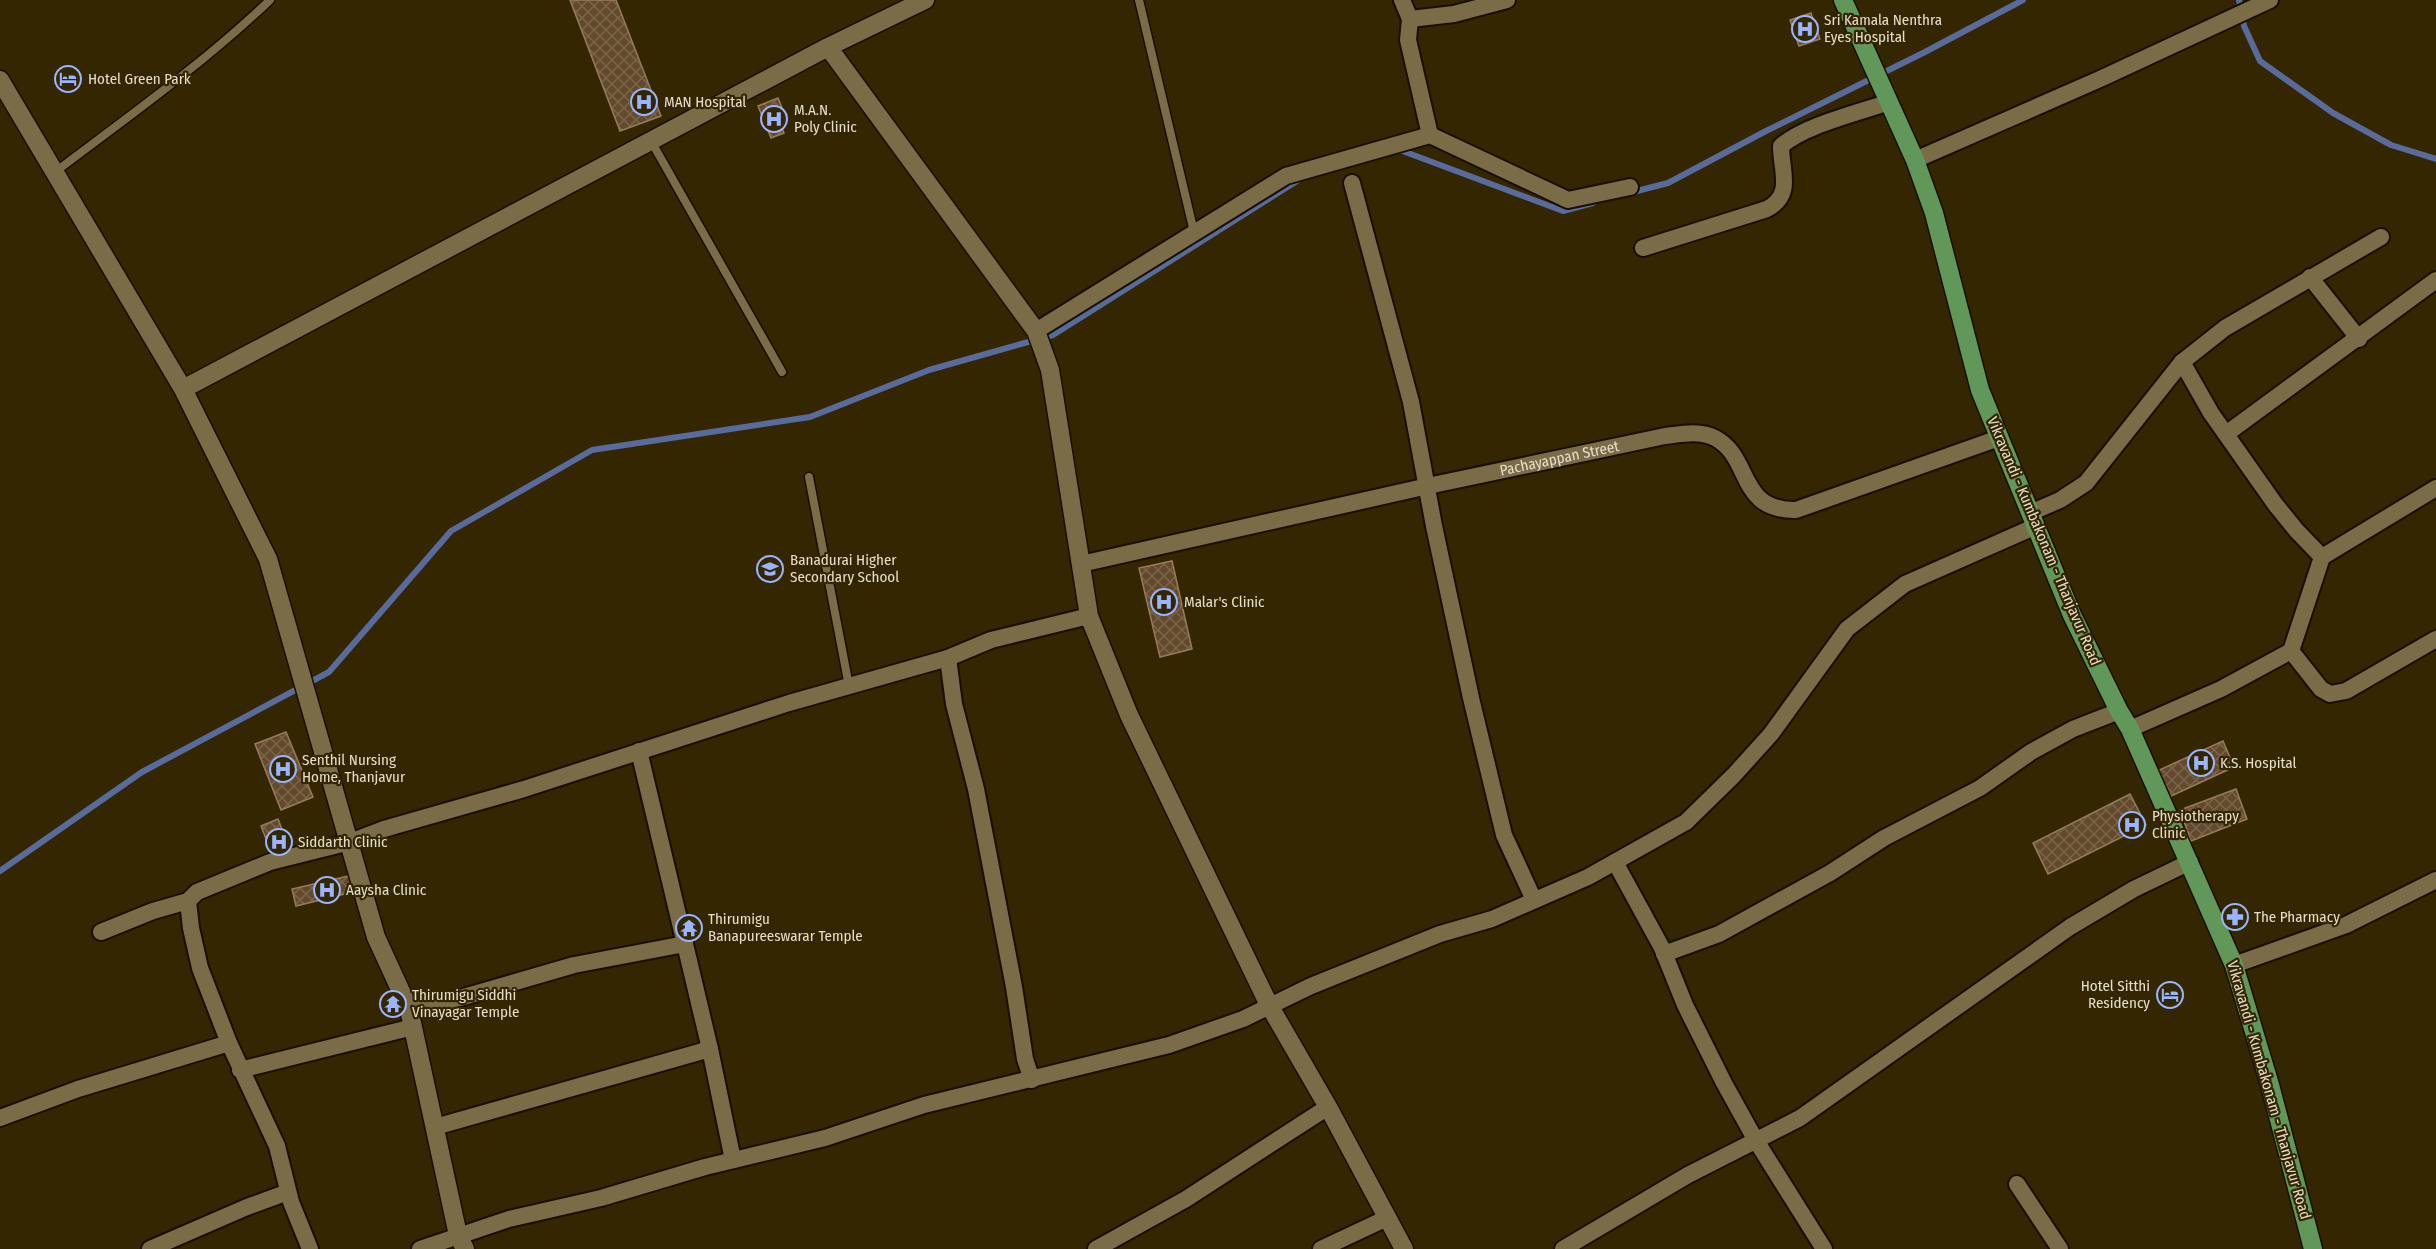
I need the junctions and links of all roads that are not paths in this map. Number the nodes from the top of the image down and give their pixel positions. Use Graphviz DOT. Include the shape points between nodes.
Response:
graph roads {
  1 [pos="270,0"];
  2 [pos="925,0"];
  3 [pos="1139,0"];
  4 [pos="1402,0"];
  5 [pos="1508,0"];
  6 [pos="1843,0"];
  7 [pos="2270,0"];
  8 [pos="1410,19"];
  9 [pos="828,47"];
  10 [pos="0,80"];
  11 [pos="1885,94"];
  12 [pos="1430,135"];
  13 [pos="651,141"];
  14 [pos="1915,160"];
  15 [pos="55,172"];
  16 [pos="1352,183"];
  17 [pos="1630,187"];
  18 [pos="1194,232"];
  19 [pos="2381,237"];
  20 [pos="1643,248"];
  21 [pos="2310,277"];
  22 [pos="2436,280"];
  23 [pos="1036,331"];
  24 [pos="2359,339"];
  25 [pos="2182,362"];
  26 [pos="782,372"];
  27 [pos="183,389"];
  28 [pos="2226,434"];
  29 [pos="1999,438"];
  30 [pos="809,477"];
  31 [pos="1428,486"];
  32 [pos="2436,488"];
  33 [pos="2033,520"];
  34 [pos="2322,557"];
  35 [pos="1081,564"];
  36 [pos="1089,616"];
  37 [pos="2436,639"];
  38 [pos="2291,651"];
  39 [pos="948,658"];
  40 [pos="849,686"];
  41 [pos="2119,711"];
  42 [pos="2130,729"];
  43 [pos="639,751"];
  44 [pos="350,842"];
  45 [pos="1615,862"];
  46 [pos="2190,862"];
  47 [pos="2434,886"];
  48 [pos="1534,900"];
  49 [pos="188,901"];
  50 [pos="101,932"];
  51 [pos="685,944"];
  52 [pos="1664,954"];
  53 [pos="2234,965"];
  54 [pos="1269,1005"];
  55 [pos="411,1018"];
  56 [pos="229,1044"];
  57 [pos="710,1049"];
  58 [pos="240,1070"];
  59 [pos="1032,1080"];
  60 [pos="1328,1107"];
  61 [pos="0,1118"];
  62 [pos="435,1127"];
  63 [pos="1755,1139"];
  64 [pos="733,1160"];
  65 [pos="2017,1184"];
  66 [pos="288,1192"];
  67 [pos="1387,1218"];
  68 [pos="462,1242"];
  69 [pos="150,1249"];
  70 [pos="310,1249"];
  71 [pos="420,1249"];
  72 [pos="1096,1249"];
  73 [pos="1321,1249"];
  74 [pos="1404,1249"];
  75 [pos="1563,1249"];
  76 [pos="1824,1249"];
  77 [pos="2060,1249"];
  78 [pos="2313,1249"];
  1 -- 15 [label="lane" via="153,99"];
  2 -- 9 [label="street"];
  3 -- 18 [label="lane"];
  4 -- 8 [label="street"];
  5 -- 8 [label="street" via="1454,14"];
  6 -- 11 [label="main road, Vikravandi - Kumbakonam - Thanjavur Road"];
  7 -- 14 [label="street"];
  8 -- 12 [label="street" via="1408,40"];
  9 -- 13 [label="street"];
  9 -- 23 [label="street"];
  10 -- 15 [label="street"];
  11 -- 14 [label="main road, Vikravandi - Kumbakonam - Thanjavur Road"];
  11 -- 20 [label="street" via="1781,146 1784,193 1778,203"];
  12 -- 17 [label="street" via="1568,200"];
  12 -- 18 [label="street" via="1286,176"];
  13 -- 26 [label="lane"];
  13 -- 27 [label="street"];
  14 -- 29 [label="main road, Vikravandi - Kumbakonam - Thanjavur Road" via="1934,213 1980,390"];
  15 -- 27 [label="street"];
  16 -- 31 [label="street" via="1411,402"];
  18 -- 23 [label="street"];
  19 -- 21 [label="street"];
  21 -- 24 [label="street"];
  21 -- 25 [label="street" via="2225,328"];
  22 -- 24 [label="street"];
  23 -- 35 [label="street" via="1050,370"];
  24 -- 28 [label="street"];
  25 -- 28 [label="street"];
  25 -- 33 [label="street" via="2086,483"];
  27 -- 44 [label="street" via="268,559"];
  28 -- 34 [label="street" via="2295,530"];
  29 -- 31 [label="street, Pachayappan Street" via="1796,510 1780,510 1763,502 1752,491 1727,447 1714,437 1693,433"];
  29 -- 33 [label="main road, Vikravandi - Kumbakonam - Thanjavur Road"];
  30 -- 40 [label="lane"];
  31 -- 35 [label="street, Pachayappan Street"];
  31 -- 48 [label="street" via="1471,698 1504,835"];
  32 -- 34 [label="street"];
  33 -- 41 [label="main road, Vikravandi - Kumbakonam - Thanjavur Road" via="2072,615"];
  33 -- 45 [label="street" via="1905,584 1847,629 1771,734 1734,775 1686,822"];
  34 -- 38 [label="street"];
  35 -- 36 [label="street"];
  36 -- 39 [label="street" via="991,640"];
  36 -- 54 [label="street" via="1129,715"];
  37 -- 38 [label="street" via="2346,691 2330,694 2321,689"];
  38 -- 42 [label="street" via="2221,689"];
  39 -- 40 [label="street"];
  39 -- 59 [label="street" via="954,704 976,789"];
  40 -- 43 [label="street"];
  41 -- 42 [label="main road, Vikravandi - Kumbakonam - Thanjavur Road"];
  41 -- 52 [label="street" via="2073,729 2031,752 1980,788 1884,838 1830,873 1719,934"];
  42 -- 46 [label="main road, Vikravandi - Kumbakonam - Thanjavur Road"];
  43 -- 44 [label="street"];
  43 -- 51 [label="street"];
  44 -- 49 [label="street" via="270,862 197,891"];
  44 -- 55 [label="street" via="376,937"];
  45 -- 48 [label="street"];
  45 -- 52 [label="street"];
  46 -- 53 [label="main road, Vikravandi - Kumbakonam - Thanjavur Road"];
  46 -- 63 [label="street" via="2070,927 1800,1118"];
  47 -- 53 [label="street" via="2346,925"];
  48 -- 54 [label="street" via="1492,919 1440,934"];
  49 -- 50 [label="street"];
  49 -- 56 [label="street" via="200,968"];
  51 -- 55 [label="street" via="574,965 460,998"];
  51 -- 57 [label="street"];
  52 -- 63 [label="street" via="1685,1005"];
  53 -- 78 [label="main road, Vikravandi - Kumbakonam - Thanjavur Road"];
  54 -- 59 [label="street" via="1169,1046"];
  54 -- 60 [label="street"];
  55 -- 58 [label="street"];
  55 -- 62 [label="street"];
  56 -- 58 [label="street"];
  56 -- 61 [label="street" via="78,1089"];
  57 -- 62 [label="street"];
  57 -- 64 [label="street"];
  58 -- 66 [label="street" via="277,1146"];
  59 -- 64 [label="street" via="924,1105 825,1138"];
  60 -- 67 [label="street"];
  60 -- 72 [label="street" via="1186,1199"];
  62 -- 68 [label="street"];
  63 -- 75 [label="street"];
  63 -- 76 [label="street"];
  64 -- 68 [label="street" via="601,1198 509,1219"];
  65 -- 77 [label="street"];
  66 -- 69 [label="street"];
  66 -- 70 [label="street"];
  67 -- 73 [label="street"];
  67 -- 74 [label="street"];
  68 -- 71 [label="street"];
}
